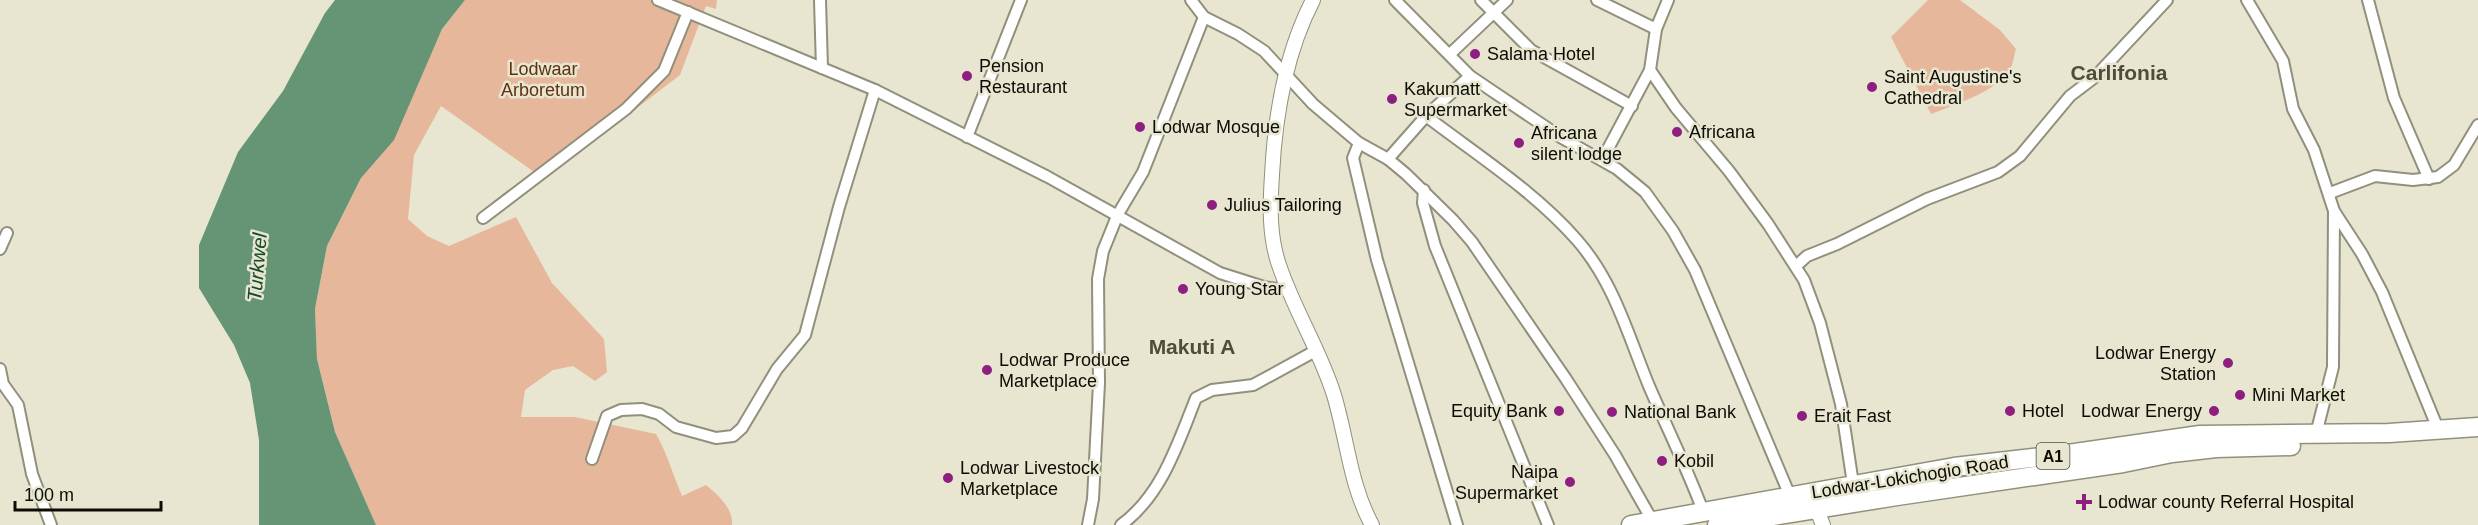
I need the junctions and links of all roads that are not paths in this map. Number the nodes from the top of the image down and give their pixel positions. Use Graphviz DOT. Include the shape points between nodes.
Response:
graph roads {
  1 [pos="658,0"];
  2 [pos="820,0"];
  3 [pos="1021,0"];
  4 [pos="1191,0"];
  5 [pos="1395,0"];
  6 [pos="1481,0"];
  7 [pos="1507,0"];
  8 [pos="1597,0"];
  9 [pos="1668,0"];
  10 [pos="2167,0"];
  11 [pos="2247,0"];
  12 [pos="2368,0"];
  13 [pos="1311,2"];
  14 [pos="688,12"];
  15 [pos="1492,13"];
  16 [pos="1204,17"];
  17 [pos="1656,28"];
  18 [pos="1449,54"];
  19 [pos="822,68"];
  20 [pos="1650,70"];
  21 [pos="1285,74"];
  22 [pos="1470,76"];
  23 [pos="875,90"];
  24 [pos="1632,106"];
  25 [pos="1426,116"];
  26 [pos="2478,124"];
  27 [pos="967,137"];
  28 [pos="1359,143"];
  29 [pos="1388,159"];
  30 [pos="1602,160"];
  31 [pos="2429,179"];
  32 [pos="1424,190"];
  33 [pos="2330,194"];
  34 [pos="2334,211"];
  35 [pos="1118,214"];
  36 [pos="483,218"];
  37 [pos="7,233"];
  38 [pos="0,249"];
  39 [pos="1797,265"];
  40 [pos="1286,286"];
  41 [pos="1317,350"];
  42 [pos="0,369"];
  43 [pos="2478,427"];
  44 [pos="2438,429"];
  45 [pos="2316,434"];
  46 [pos="2478,435"];
  47 [pos="592,459"];
  48 [pos="1853,484"];
  49 [pos="1790,496"];
  50 [pos="1703,511"];
  51 [pos="1820,517"];
  52 [pos="1652,520"];
  53 [pos="1369,522"];
  54 [pos="51,525"];
  55 [pos="1088,525"];
  56 [pos="1121,525"];
  57 [pos="1457,525"];
  58 [pos="1548,525"];
  59 [pos="1631,525"];
  60 [pos="1717,525"];
  1 -- 14 [label="street"];
  2 -- 19 [label="street"];
  3 -- 27 [label="street"];
  4 -- 16 [label="street"];
  5 -- 18 [label="street"];
  6 -- 15 [label="street"];
  7 -- 15 [label="street"];
  8 -- 17 [label="street"];
  9 -- 17 [label="street"];
  10 -- 39 [label="street" via="2095,77 2070,96 2020,156 1998,172 1927,199 1807,256"];
  11 -- 33 [label="street" via="2283,61 2293,109 2305,129"];
  12 -- 31 [label="street" via="2394,98"];
  13 -- 21 [label="main road"];
  14 -- 19 [label="street"];
  14 -- 36 [label="street" via="664,70 626,109"];
  15 -- 18 [label="street"];
  15 -- 24 [label="street" via="1531,50"];
  16 -- 21 [label="street" via="1264,51"];
  16 -- 35 [label="street" via="1143,172"];
  17 -- 20 [label="street"];
  18 -- 22 [label="street"];
  19 -- 23 [label="street"];
  20 -- 24 [label="street"];
  20 -- 39 [label="street"];
  21 -- 28 [label="street"];
  21 -- 40 [label="main road" via="1274,134 1270,206 1274,245"];
  22 -- 25 [label="street"];
  22 -- 30 [label="street"];
  23 -- 27 [label="street"];
  23 -- 47 [label="street" via="805,335 777,369 742,428 733,436 716,438 676,428 651,411 621,410 607,416"];
  24 -- 30 [label="street"];
  25 -- 29 [label="street"];
  25 -- 50 [label="street" via="1546,209 1593,261 1609,285"];
  26 -- 31 [label="street" via="2454,165"];
  27 -- 35 [label="street"];
  28 -- 29 [label="street"];
  28 -- 57 [label="street" via="1353,158 1377,260"];
  29 -- 32 [label="street"];
  30 -- 49 [label="street" via="1646,192 1684,250"];
  31 -- 33 [label="street" via="2375,176"];
  32 -- 52 [label="street" via="1472,242 1501,283 1603,436"];
  32 -- 58 [label="street" via="1423,203 1435,246"];
  33 -- 34 [label="street"];
  34 -- 44 [label="street" via="2382,292"];
  34 -- 45 [label="street" via="2333,367"];
  35 -- 40 [label="street" via="1234,279 1270,288"];
  35 -- 55 [label="street" via="1103,251 1098,279 1099,383"];
  37 -- 38 [label="street"];
  39 -- 48 [label="street" via="1812,297 1835,380"];
  40 -- 41 [label="main road"];
  41 -- 53 [label="main road" via="1334,394 1356,490"];
  41 -- 56 [label="street" via="1253,385 1212,390 1196,398 1171,460 1135,515"];
  42 -- 54 [label="street" via="3,384 18,405 32,474"];
  43 -- 44 [label="highway, Lodwar-Lokichogio Road / A1"];
  44 -- 45 [label="highway, Lodwar-Lokichogio Road / A1"];
  45 -- 48 [label="highway, Lodwar-Lokichogio Road / A1" via="2200,435"];
  46 -- 51 [label="highway, Lodwar-Lokichogio Road / A1" via="2172,453 2123,464 1897,496"];
  48 -- 49 [label="highway, Lodwar-Lokichogio Road / A1"];
  49 -- 50 [label="highway, Lodwar-Lokichogio Road / A1"];
  50 -- 52 [label="highway, Lodwar-Lokichogio Road / A1"];
  51 -- 60 [label="highway, Lodwar-Lokichogio Road / A1"];
  52 -- 59 [label="highway, Lodwar-Lokichogio Road / A1"];
}
